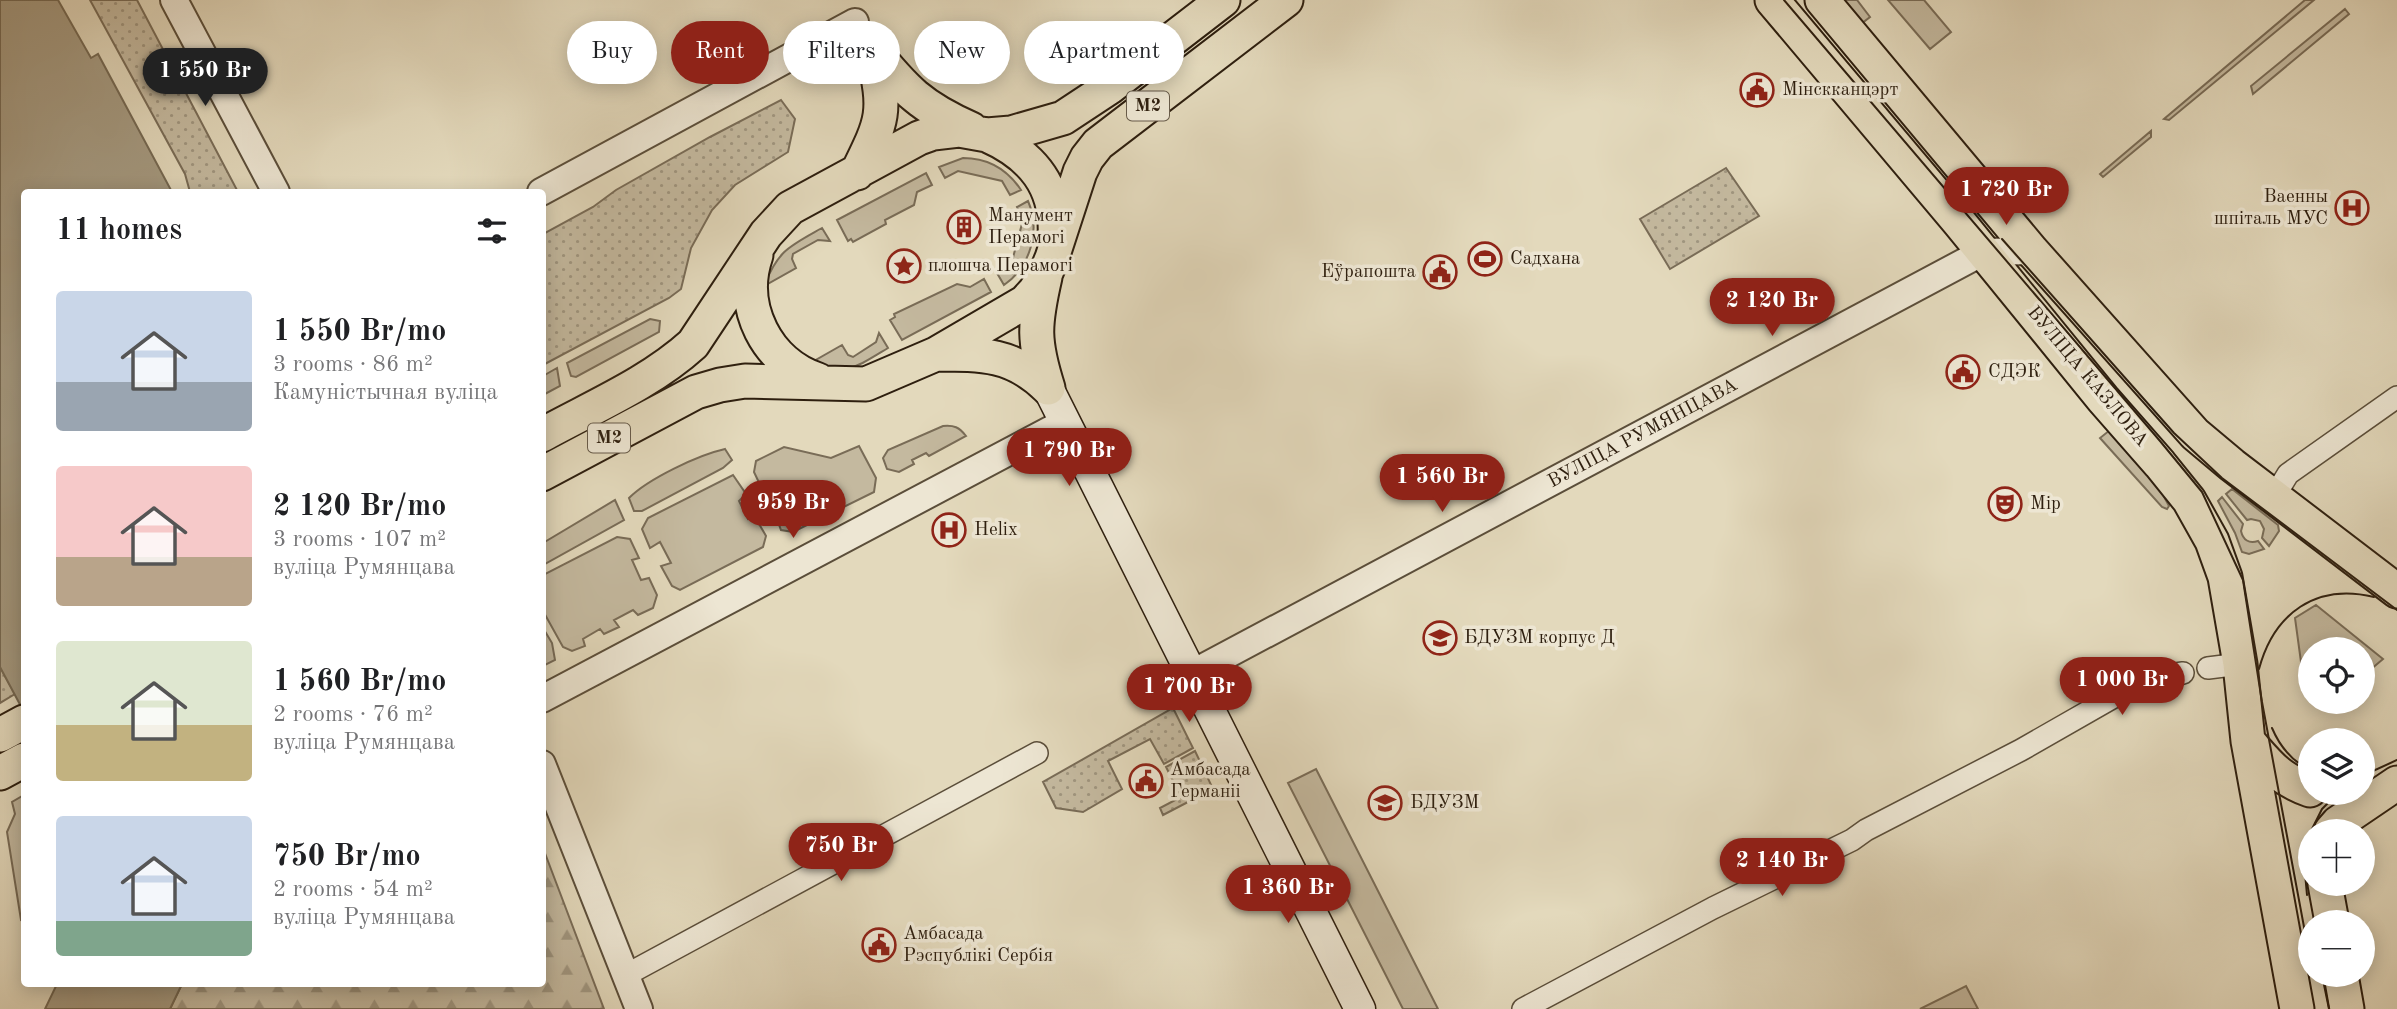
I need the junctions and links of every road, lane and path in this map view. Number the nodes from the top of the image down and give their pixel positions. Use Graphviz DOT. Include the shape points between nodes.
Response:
graph roads {
  1 [pos="174,0"];
  2 [pos="1223,0"];
  3 [pos="1286,0"];
  4 [pos="1772,0"];
  5 [pos="1822,0"];
  6 [pos="783,63"];
  7 [pos="900,81"];
  8 [pos="879,84"];
  9 [pos="982,133"];
  10 [pos="857,173"];
  11 [pos="274,189"];
  12 [pos="546,189"];
  13 [pos="759,246"];
  14 [pos="2032,250"];
  15 [pos="1983,252"];
  16 [pos="1050,260"];
  17 [pos="936,354"];
  18 [pos="828,382"];
  19 [pos="1048,388"];
  20 [pos="2397,397"];
  21 [pos="1065,422"];
  22 [pos="546,433"];
  23 [pos="546,472"];
  24 [pos="2274,497"];
  25 [pos="2397,591"];
  26 [pos="2183,673"];
  27 [pos="1191,674"];
  28 [pos="546,697"];
  29 [pos="21,724"];
  30 [pos="0,735"];
  31 [pos="2248,741"];
  32 [pos="1037,753"];
  33 [pos="546,774"];
  34 [pos="2298,784"];
  35 [pos="2391,788"];
  36 [pos="2343,819"];
  37 [pos="625,975"];
  38 [pos="2343,987"];
  39 [pos="639,1009"];
  40 [pos="1360,1009"];
  41 [pos="1523,1009"];
  42 [pos="2297,1009"];
  43 [pos="2347,1009"];
  1 -- 11 [label="street"];
  2 -- 9 [label="main road, М2" via="1110,88 1063,118 1034,128"];
  3 -- 16 [label="main road, М2" via="1098,144 1080,172"];
  4 -- 15 [label="main road, ВУЛІЦА КАЗЛОВА"];
  5 -- 14 [label="main road"];
  6 -- 12 [label="street"];
  7 -- 9 [label="main road" via="926,106"];
  8 -- 10 [label="main road" via="881,120"];
  9 -- 10 [label="main road, М2" via="947,131 919,138"];
  9 -- 16 [label="main road" via="1014,149 1041,177 1055,214"];
  10 -- 13 [label="main road, М2" via="790,208"];
  13 -- 18 [label="main road, М2" via="751,293 764,337 796,370"];
  13 -- 22 [label="main road, М2" via="693,344 680,356"];
  14 -- 15 [label="street"];
  14 -- 24 [label="main road" via="2195,434"];
  15 -- 27 [label="street, ВУЛІЦА РУМЯНЦАВА"];
  15 -- 31 [label="main road, ВУЛІЦА КАЗЛОВА" via="2161,464 2212,541 2225,577 2224,666"];
  16 -- 17 [label="main road, М2" via="1025,302"];
  16 -- 19 [label="main road" via="1036,327 1037,352"];
  17 -- 18 [label="main road, М2" via="866,384"];
  17 -- 19 [label="main road" via="1006,359 1033,373"];
  18 -- 23 [label="main road, М2" via="745,382 696,392"];
  19 -- 21 [label="main road"];
  20 -- 24 [label="street" via="2288,474"];
  21 -- 27 [label="main road"];
  21 -- 28 [label="street"];
  24 -- 25 [label="main road"];
  26 -- 41 [label="street" via="2147,678 1852,840"];
  27 -- 40 [label="main road"];
  29 -- 30 [label="main road"];
  31 -- 34 [label="main road" via="2276,773"];
  31 -- 42 [label="main road, ВУЛІЦА КАЗЛОВА"];
  32 -- 37 [label="street"];
  33 -- 37 [label="street"];
  35 -- 36 [label="main road"];
  37 -- 39 [label="street"];
  38 -- 43 [label="main road"];
}
